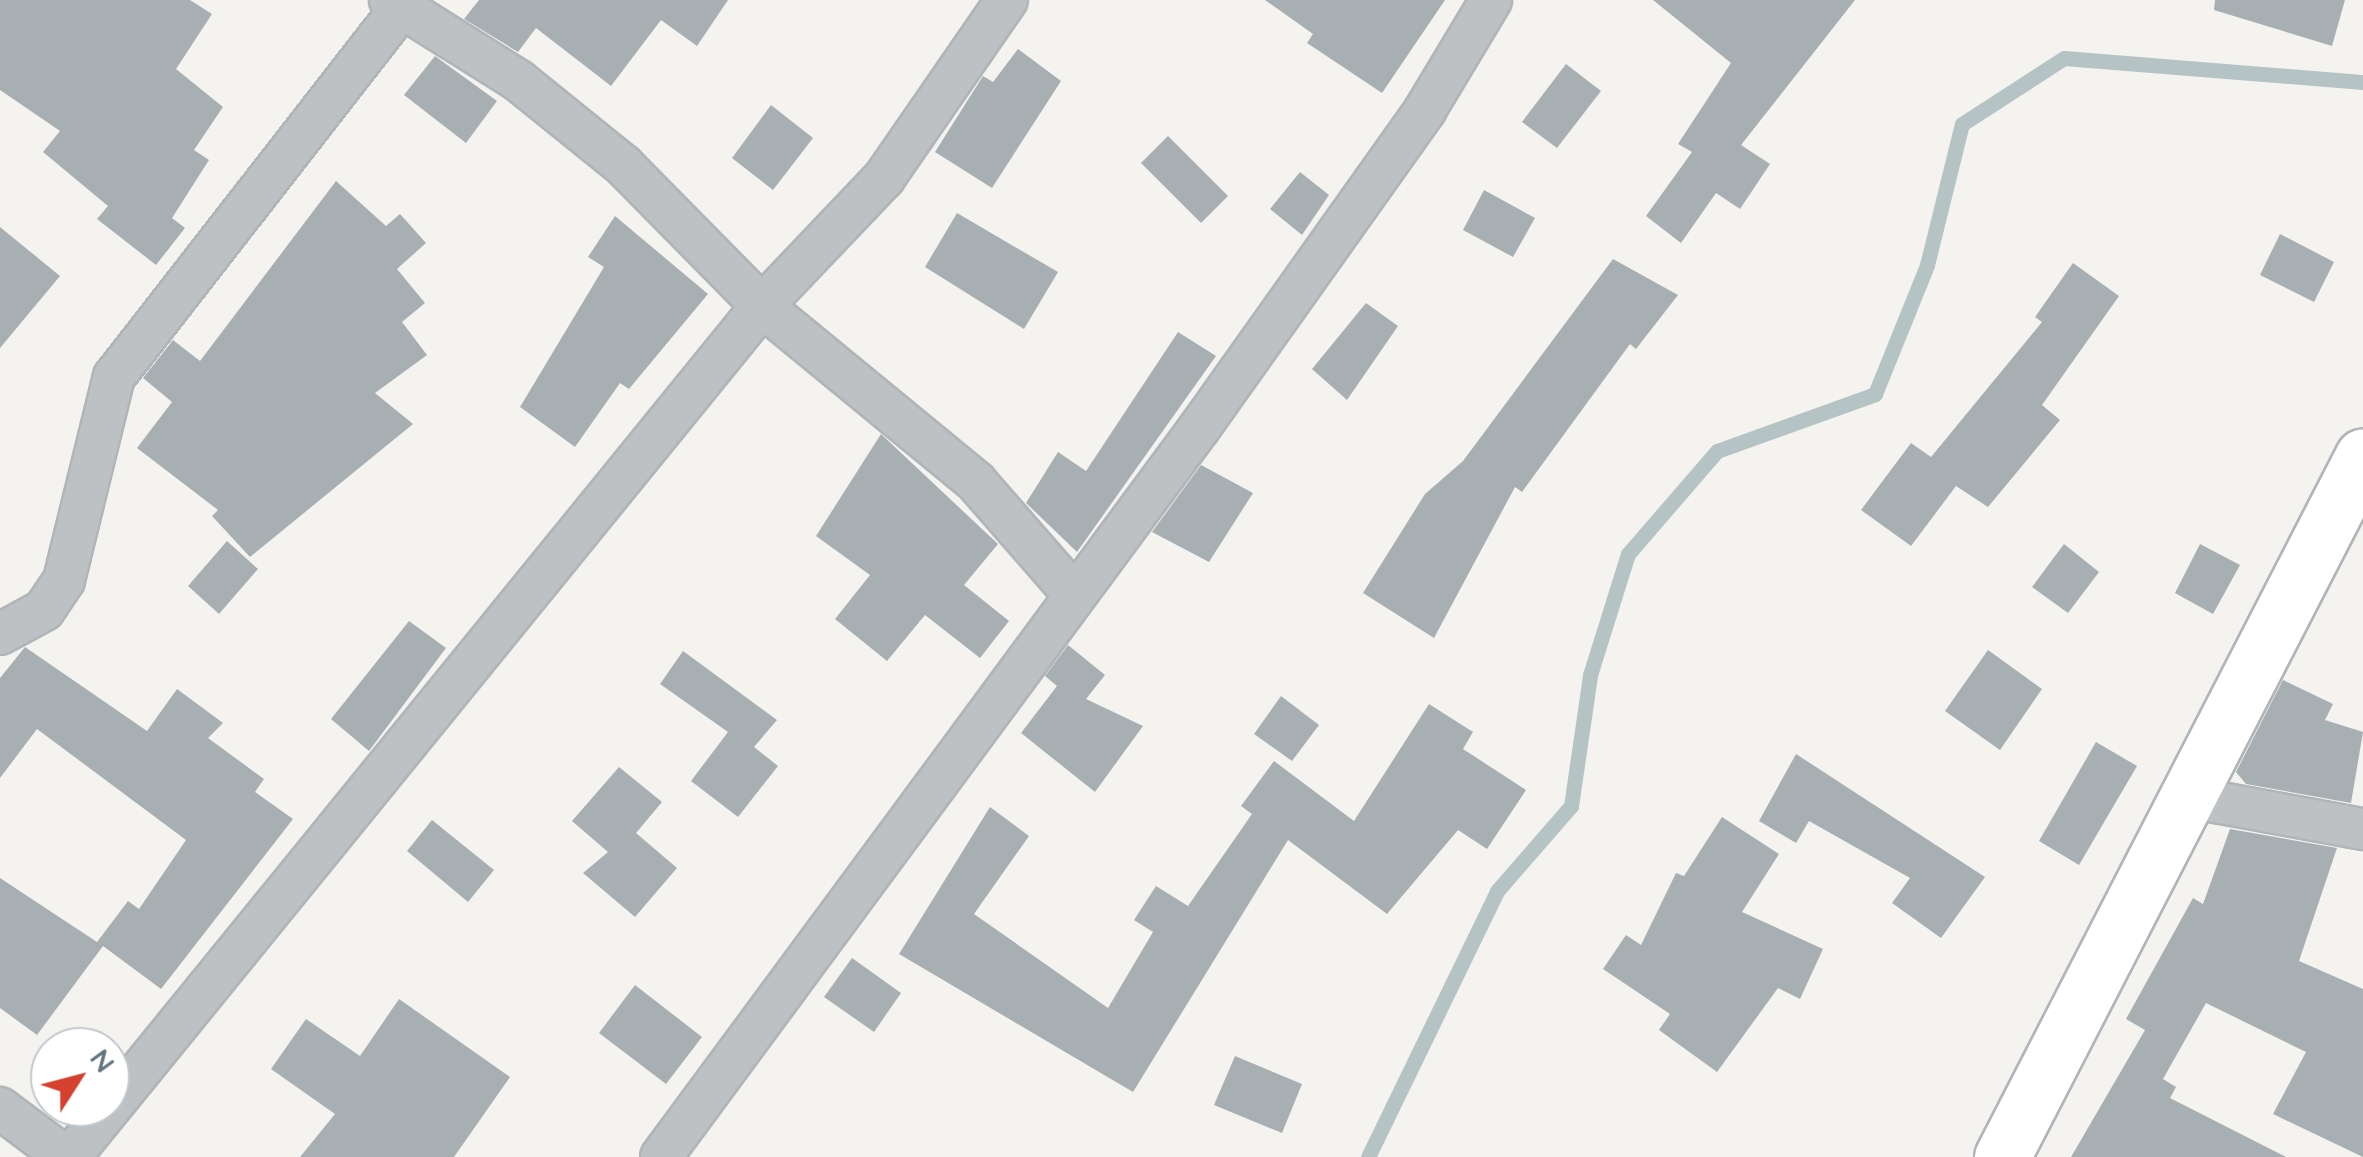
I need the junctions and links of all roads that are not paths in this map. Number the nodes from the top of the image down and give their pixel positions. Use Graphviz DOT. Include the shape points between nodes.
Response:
graph roads {
  1 [pos="1007,0"];
  2 [pos="1491,0"];
  3 [pos="399,2"];
  4 [pos="762,306"];
  5 [pos="2363,456"];
  6 [pos="1073,593"];
  7 [pos="0,634"];
  8 [pos="2188,798"];
  9 [pos="2363,828"];
  10 [pos="0,1108"];
  11 [pos="68,1157"];
  12 [pos="661,1157"];
  13 [pos="2002,1157"];
  1 -- 4 [label="street" via="884,178"];
  2 -- 6 [label="street" via="1384,170"];
  3 -- 4 [label="street" via="519,80 624,165"];
  3 -- 7 [label="street" via="114,376 64,580 44,610"];
  4 -- 6 [label="street" via="976,482"];
  4 -- 11 [label="street"];
  5 -- 8 [label="main road"];
  6 -- 12 [label="street"];
  8 -- 9 [label="street"];
  8 -- 13 [label="main road"];
  10 -- 11 [label="street"];
}
